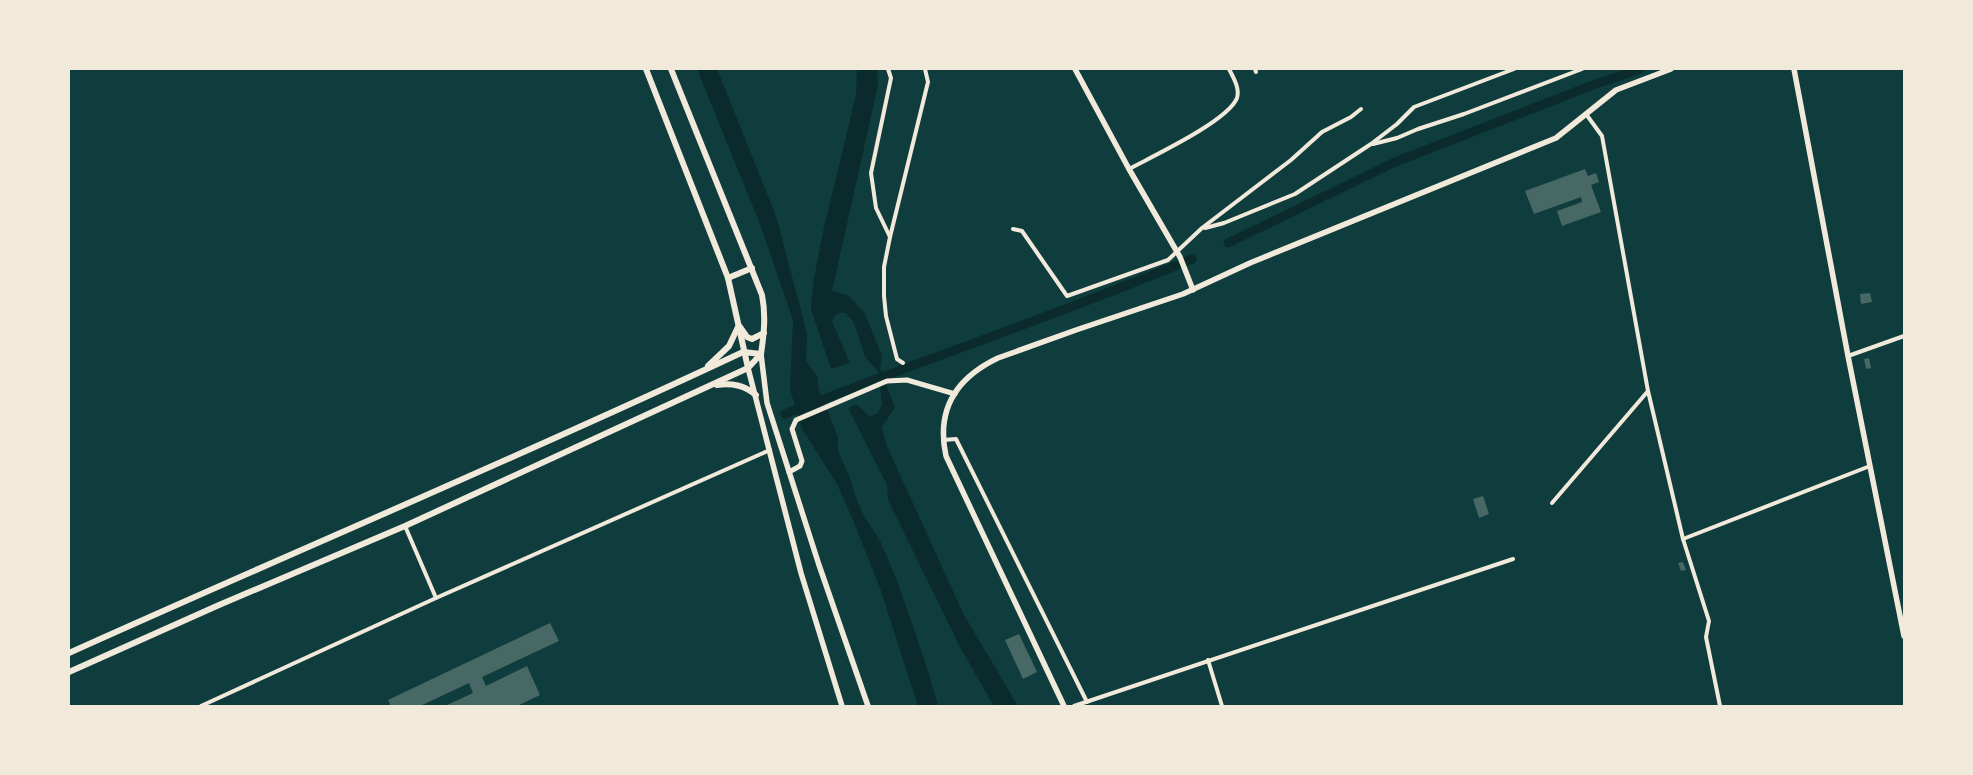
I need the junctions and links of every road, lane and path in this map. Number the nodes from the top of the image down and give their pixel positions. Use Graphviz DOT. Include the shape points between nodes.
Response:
graph roads {
  1 [pos="671,69"];
  2 [pos="888,69"];
  3 [pos="925,69"];
  4 [pos="1075,69"];
  5 [pos="1229,69"];
  6 [pos="1514,69"];
  7 [pos="1582,69"];
  8 [pos="1671,69"];
  9 [pos="1794,69"];
  10 [pos="649,70"];
  11 [pos="1361,108"];
  12 [pos="1586,114"];
  13 [pos="1371,144"];
  14 [pos="1129,169"];
  15 [pos="1014,228"];
  16 [pos="1202,228"];
  17 [pos="890,237"];
  18 [pos="1178,254"];
  19 [pos="752,268"];
  20 [pos="728,278"];
  21 [pos="1193,290"];
  22 [pos="739,324"];
  23 [pos="764,333"];
  24 [pos="1904,336"];
  25 [pos="743,352"];
  26 [pos="760,354"];
  27 [pos="1848,356"];
  28 [pos="902,363"];
  29 [pos="748,368"];
  30 [pos="702,370"];
  31 [pos="709,386"];
  32 [pos="1648,391"];
  33 [pos="955,394"];
  34 [pos="756,395"];
  35 [pos="942,440"];
  36 [pos="770,450"];
  37 [pos="1870,466"];
  38 [pos="789,472"];
  39 [pos="1552,504"];
  40 [pos="405,526"];
  41 [pos="1683,539"];
  42 [pos="1513,559"];
  43 [pos="436,598"];
  44 [pos="1904,636"];
  45 [pos="69,653"];
  46 [pos="1208,660"];
  47 [pos="69,672"];
  48 [pos="1086,702"];
  49 [pos="202,706"];
  50 [pos="842,706"];
  51 [pos="868,706"];
  52 [pos="1064,706"];
  53 [pos="1074,706"];
  54 [pos="1222,706"];
  55 [pos="1720,706"];
  1 -- 19 [label="main road"];
  2 -- 17 [label="street" via="891,78 871,173 876,208"];
  3 -- 17 [label="street" via="928,82"];
  4 -- 14 [label="main road"];
  5 -- 14 [label="street" via="1238,90 1237,99 1218,119"];
  6 -- 13 [label="street" via="1414,107"];
  7 -- 13 [label="street" via="1397,138"];
  8 -- 12 [label="main road" via="1616,90"];
  9 -- 27 [label="main road"];
  10 -- 20 [label="main road"];
  11 -- 16 [label="street" via="1322,132"];
  12 -- 21 [label="main road" via="1556,138 1250,262"];
  12 -- 32 [label="street" via="1602,136"];
  13 -- 16 [label="street" via="1295,194 1224,223"];
  14 -- 18 [label="main road"];
  15 -- 18 [label="street" via="1022,231 1067,296"];
  16 -- 18 [label="street"];
  17 -- 28 [label="street" via="884,267 885,306 897,359"];
  18 -- 21 [label="main road"];
  19 -- 20 [label="main road"];
  19 -- 23 [label="main road" via="762,295"];
  20 -- 22 [label="main road"];
  21 -- 33 [label="main road" via="998,358 971,375"];
  22 -- 23 [label="main road" via="752,339"];
  22 -- 25 [label="main road"];
  22 -- 30 [label="main road" via="729,346"];
  23 -- 26 [label="main road"];
  24 -- 27 [label="street"];
  25 -- 26 [label="main road"];
  25 -- 29 [label="main road"];
  25 -- 30 [label="main road"];
  26 -- 29 [label="main road"];
  26 -- 38 [label="main road" via="767,403"];
  27 -- 37 [label="main road"];
  29 -- 31 [label="main road"];
  29 -- 34 [label="main road"];
  30 -- 45 [label="main road" via="423,498"];
  31 -- 34 [label="main road" via="734,384"];
  31 -- 40 [label="main road"];
  32 -- 39 [label="street"];
  32 -- 41 [label="street"];
  33 -- 35 [label="main road" via="945,416"];
  33 -- 38 [label="street" via="907,380 887,381 796,420 792,429 802,461 800,466"];
  34 -- 36 [label="main road"];
  35 -- 48 [label="street" via="956,439"];
  35 -- 52 [label="main road" via="951,470"];
  36 -- 43 [label="street"];
  36 -- 50 [label="main road" via="801,573"];
  37 -- 41 [label="street"];
  37 -- 44 [label="main road"];
  38 -- 51 [label="main road"];
  40 -- 43 [label="street"];
  40 -- 47 [label="main road"];
  41 -- 55 [label="street" via="1709,621 1706,637"];
  42 -- 46 [label="street"];
  43 -- 49 [label="street"];
  46 -- 48 [label="street"];
  46 -- 54 [label="street"];
  48 -- 53 [label="street"];
}
